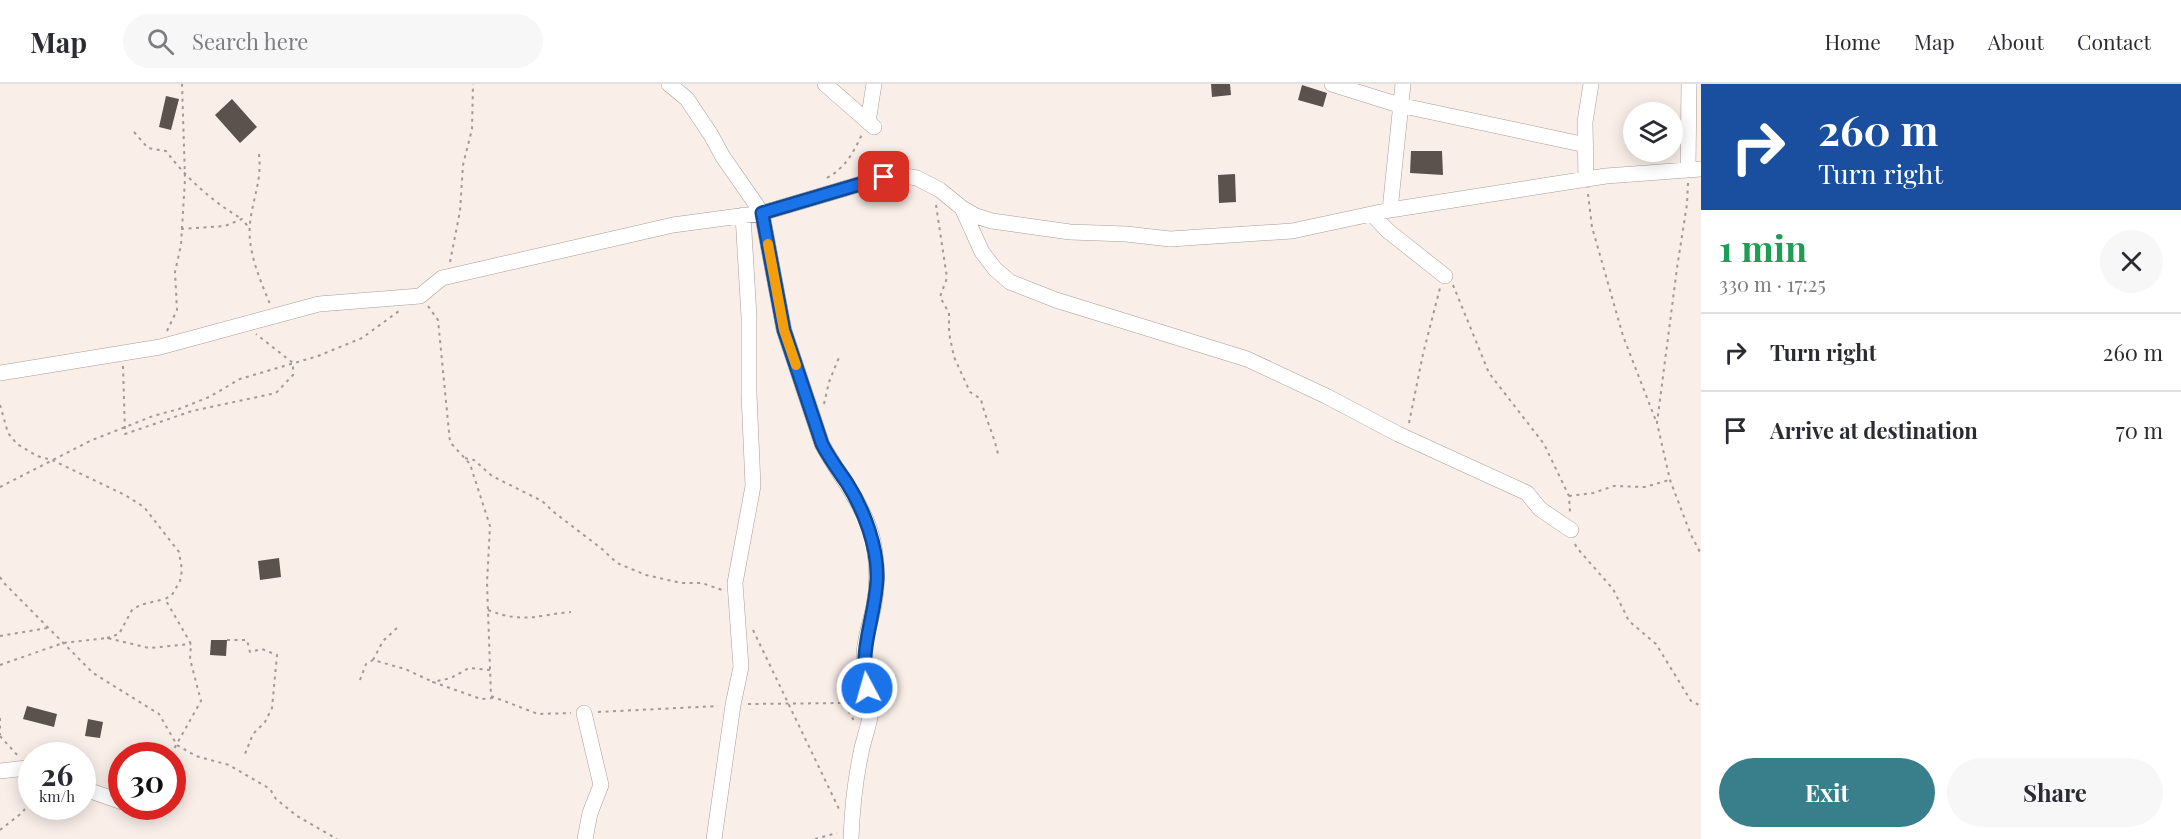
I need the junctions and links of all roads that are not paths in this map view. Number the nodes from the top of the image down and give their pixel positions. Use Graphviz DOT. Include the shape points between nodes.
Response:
graph roads {
  1 [pos="669,84"];
  2 [pos="825,84"];
  3 [pos="874,84"];
  4 [pos="1332,84"];
  5 [pos="1403,84"];
  6 [pos="1591,84"];
  7 [pos="1689,84"];
  8 [pos="1400,105"];
  9 [pos="1586,145"];
  10 [pos="1694,169"];
  11 [pos="1586,180"];
  12 [pos="962,207"];
  13 [pos="1390,210"];
  14 [pos="762,213"];
  15 [pos="743,214"];
  16 [pos="1372,214"];
  17 [pos="1446,276"];
  18 [pos="0,374"];
  19 [pos="1571,530"];
  20 [pos="584,713"];
  21 [pos="18,770"];
  22 [pos="0,771"];
  23 [pos="851,836"];
  24 [pos="585,839"];
  25 [pos="714,839"];
  1 -- 14 [label="street" via="687,99"];
  2 -- 3 [label="street" via="869,126"];
  4 -- 8 [label="street"];
  5 -- 8 [label="street"];
  6 -- 9 [label="street"];
  7 -- 10 [label="street"];
  8 -- 9 [label="street"];
  8 -- 13 [label="street"];
  9 -- 11 [label="street"];
  10 -- 11 [label="street"];
  11 -- 13 [label="street"];
  12 -- 14 [label="street" via="917,178 898,176"];
  12 -- 16 [label="street" via="976,216 1011,225 1170,239 1292,231"];
  12 -- 19 [label="street" via="982,252 1010,282 1247,359 1406,438 1527,492 1540,509"];
  13 -- 16 [label="street"];
  14 -- 15 [label="street"];
  14 -- 23 [label="street" via="784,330 831,462 855,498 873,540 877,576 864,654 870,719 859,762"];
  15 -- 18 [label="street" via="673,225 442,278 420,296 320,304 160,347"];
  15 -- 25 [label="street" via="753,486 735,583 741,667"];
  16 -- 17 [label="street"];
  20 -- 24 [label="street" via="601,785"];
  21 -- 22 [label="street"];
}
